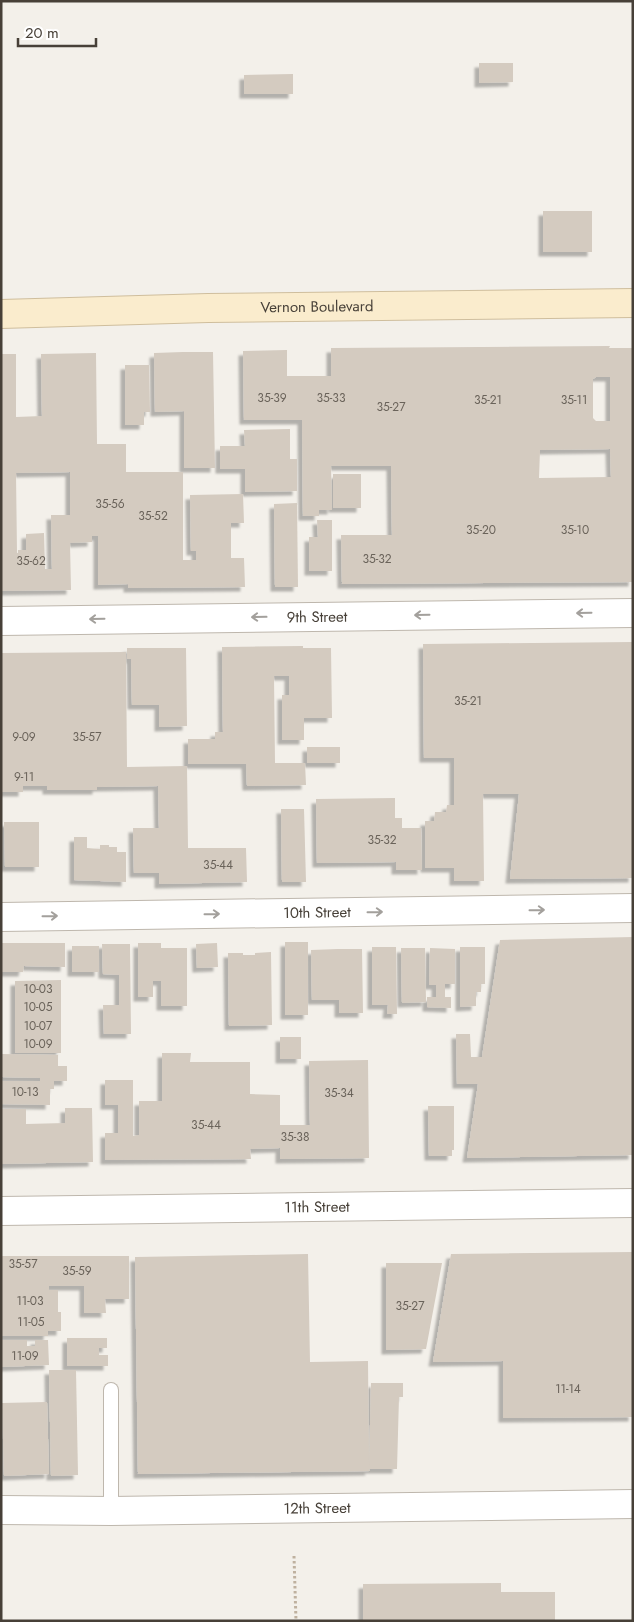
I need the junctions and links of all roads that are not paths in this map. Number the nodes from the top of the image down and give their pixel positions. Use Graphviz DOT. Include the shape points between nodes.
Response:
graph roads {
  1 [pos="633,303"];
  2 [pos="1,314"];
  3 [pos="633,613"];
  4 [pos="1,621"];
  5 [pos="633,908"];
  6 [pos="1,917"];
  7 [pos="633,1203"];
  8 [pos="1,1211"];
  9 [pos="111,1390"];
  10 [pos="633,1504"];
  11 [pos="1,1510"];
  12 [pos="112,1511"];
  1 -- 2 [label="main road, Vernon Boulevard"];
  3 -- 4 [label="street, 9th Street, one-way"];
  6 -- 5 [label="street, 10th Street, one-way"];
  7 -- 8 [label="street, 11th Street"];
  9 -- 12 [label="lane"];
  10 -- 12 [label="street, 12th Street"];
  11 -- 12 [label="street, 12th Street"];
}
